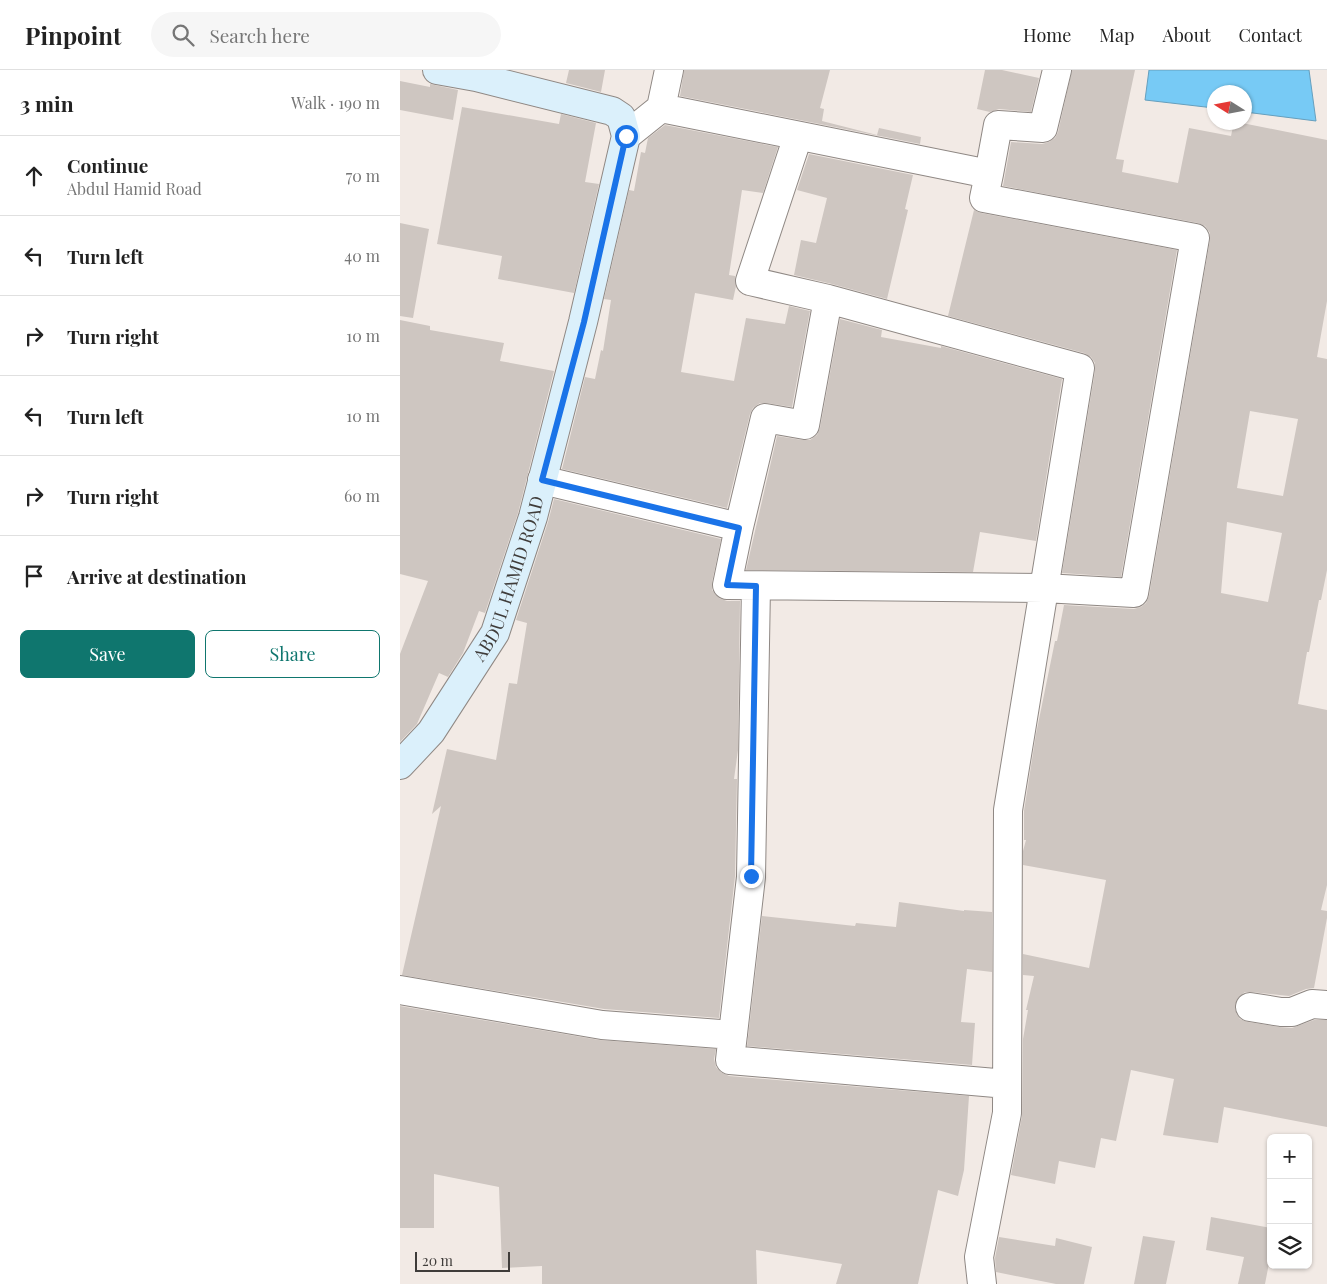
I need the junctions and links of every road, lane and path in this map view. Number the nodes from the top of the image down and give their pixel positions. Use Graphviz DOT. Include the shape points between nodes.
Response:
graph roads {
  1 [pos="437,70"];
  2 [pos="669,70"];
  3 [pos="1057,70"];
  4 [pos="660,108"];
  5 [pos="626,136"];
  6 [pos="798,136"];
  7 [pos="989,174"];
  8 [pos="828,299"];
  9 [pos="542,480"];
  10 [pos="739,528"];
  11 [pos="756,586"];
  12 [pos="1044,588"];
  13 [pos="400,765"];
  14 [pos="400,990"];
  15 [pos="1327,1005"];
  16 [pos="1250,1007"];
  17 [pos="733,1035"];
  18 [pos="1007,1084"];
  19 [pos="982,1284"];
  1 -- 5 [label="street" via="612,111 621,117"];
  2 -- 4 [label="street"];
  3 -- 7 [label="street" via="1043,128 998,125"];
  4 -- 5 [label="street"];
  4 -- 6 [label="street"];
  5 -- 9 [label="street, ABDUL HAMID ROAD" via="584,322"];
  6 -- 7 [label="street"];
  6 -- 8 [label="street" via="750,281"];
  7 -- 12 [label="street" via="984,198 1195,238 1134,593"];
  8 -- 10 [label="street" via="805,425 765,418"];
  8 -- 12 [label="street" via="1080,368"];
  9 -- 10 [label="street"];
  9 -- 13 [label="street, ABDUL HAMID ROAD" via="495,633 431,732"];
  10 -- 11 [label="street" via="727,585"];
  11 -- 12 [label="street"];
  11 -- 17 [label="street" via="751,876"];
  12 -- 18 [label="street" via="1008,810"];
  14 -- 17 [label="street" via="602,1025"];
  15 -- 16 [label="street" via="1312,1004 1292,1012"];
  17 -- 18 [label="street" via="730,1060"];
  18 -- 19 [label="street" via="1008,1113 979,1257"];
}
